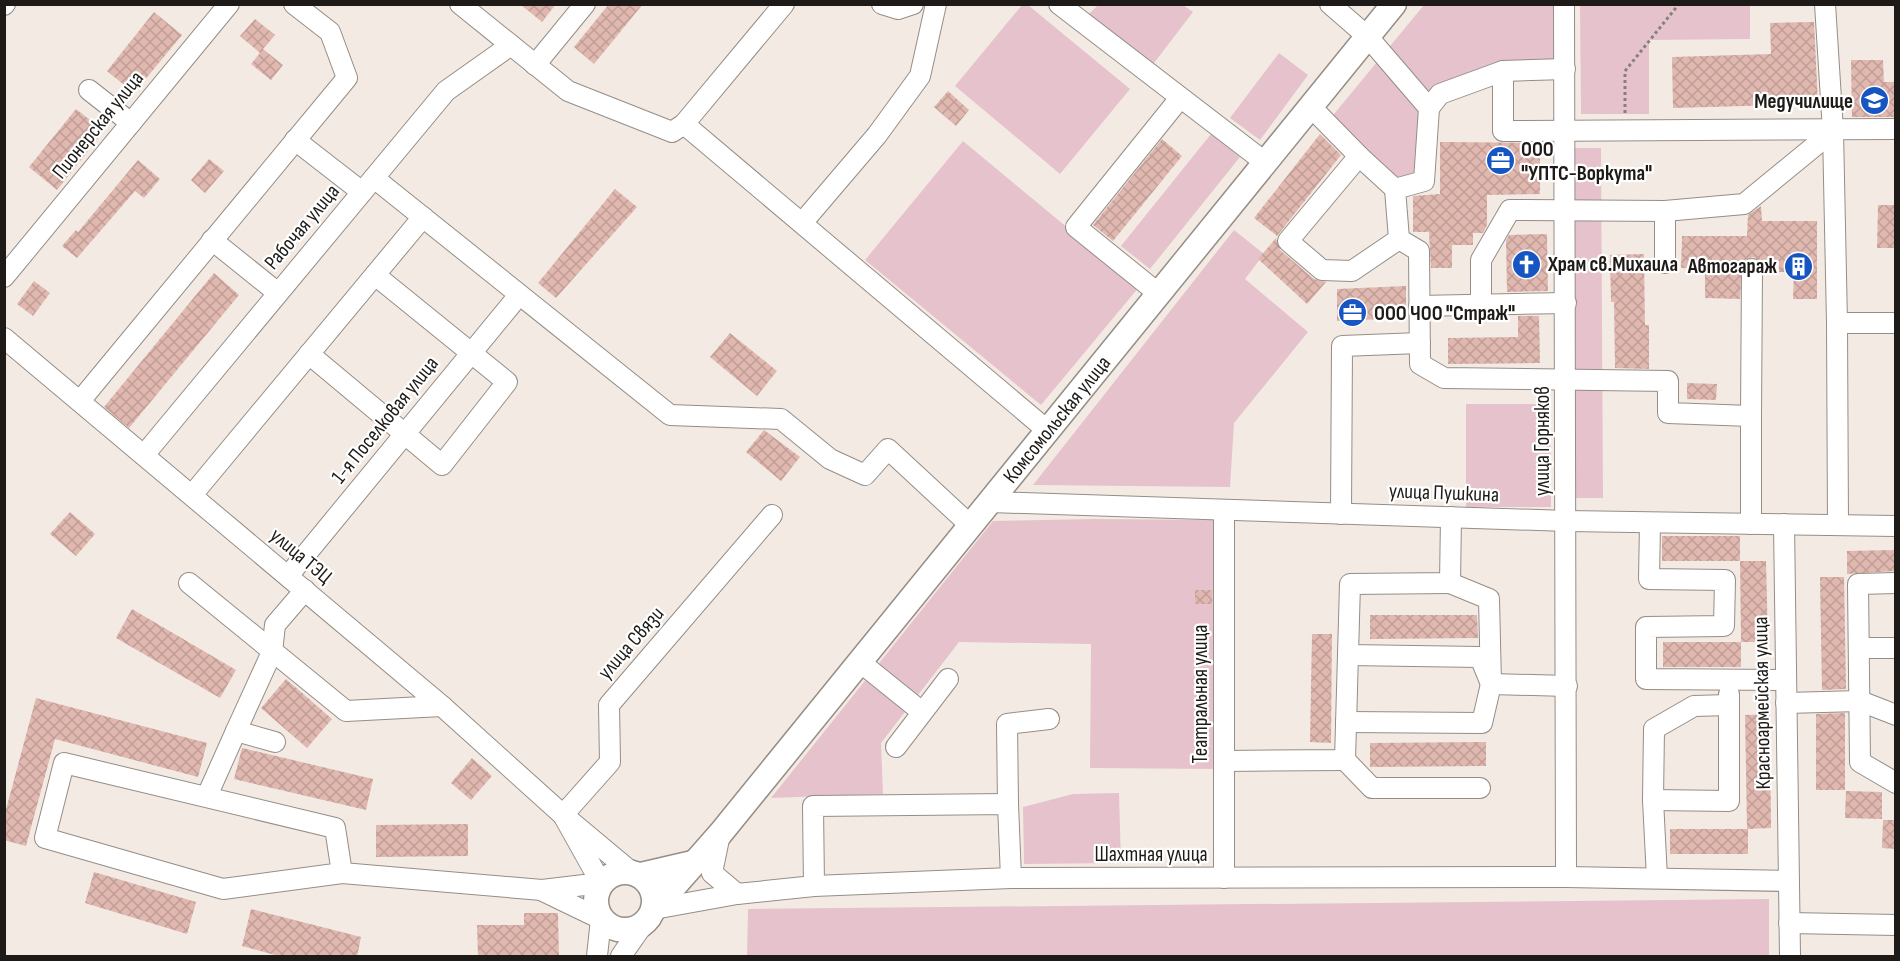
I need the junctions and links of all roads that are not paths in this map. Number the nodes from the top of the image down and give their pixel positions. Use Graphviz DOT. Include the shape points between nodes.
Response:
graph roads {
  1 [pos="229,4"];
  2 [pos="294,4"];
  3 [pos="460,4"];
  4 [pos="585,4"];
  5 [pos="784,4"];
  6 [pos="882,4"];
  7 [pos="913,4"];
  8 [pos="936,4"];
  9 [pos="1330,4"];
  10 [pos="1394,4"];
  11 [pos="1564,4"];
  12 [pos="1825,4"];
  13 [pos="1071,8"];
  14 [pos="1368,37"];
  15 [pos="511,45"];
  16 [pos="535,65"];
  17 [pos="1565,69"];
  18 [pos="1503,71"];
  19 [pos="89,90"];
  20 [pos="1180,98"];
  21 [pos="1311,107"];
  22 [pos="1429,108"];
  23 [pos="131,123"];
  24 [pos="684,124"];
  25 [pos="1565,129"];
  26 [pos="1896,129"];
  27 [pos="1833,131"];
  28 [pos="295,140"];
  29 [pos="1359,156"];
  30 [pos="1266,163"];
  31 [pos="368,185"];
  32 [pos="1395,189"];
  33 [pos="1565,210"];
  34 [pos="1665,211"];
  35 [pos="423,217"];
  36 [pos="802,223"];
  37 [pos="1399,239"];
  38 [pos="212,240"];
  39 [pos="1665,263"];
  40 [pos="1752,268"];
  41 [pos="375,275"];
  42 [pos="4,277"];
  43 [pos="278,293"];
  44 [pos="1159,294"];
  45 [pos="519,295"];
  46 [pos="1566,303"];
  47 [pos="1481,305"];
  48 [pos="1419,306"];
  49 [pos="1837,323"];
  50 [pos="1896,323"];
  51 [pos="4,338"];
  52 [pos="1420,343"];
  53 [pos="471,353"];
  54 [pos="309,354"];
  55 [pos="1566,380"];
  56 [pos="80,401"];
  57 [pos="1751,416"];
  58 [pos="1048,431"];
  59 [pos="404,434"];
  60 [pos="144,455"];
  61 [pos="192,495"];
  62 [pos="990,502"];
  63 [pos="1224,510"];
  64 [pos="1341,514"];
  65 [pos="772,515"];
  66 [pos="1451,518"];
  67 [pos="1567,521"];
  68 [pos="1650,522"];
  69 [pos="1751,524"];
  70 [pos="1784,524"];
  71 [pos="1838,525"];
  72 [pos="971,526"];
  73 [pos="1896,526"];
  74 [pos="288,576"];
  75 [pos="189,583"];
  76 [pos="1450,583"];
  77 [pos="1896,583"];
  78 [pos="305,590"];
  79 [pos="1859,648"];
  80 [pos="1896,648"];
  81 [pos="272,652"];
  82 [pos="1348,655"];
  83 [pos="860,662"];
  84 [pos="1730,679"];
  85 [pos="948,680"];
  86 [pos="1786,680"];
  87 [pos="1491,684"];
  88 [pos="1567,686"];
  89 [pos="1860,701"];
  90 [pos="1786,703"];
  91 [pos="442,705"];
  92 [pos="1729,705"];
  93 [pos="922,712"];
  94 [pos="1896,715"];
  95 [pos="1049,719"];
  96 [pos="1346,722"];
  97 [pos="236,731"];
  98 [pos="275,742"];
  99 [pos="896,747"];
  100 [pos="1345,760"];
  101 [pos="1224,761"];
  102 [pos="1896,783"];
  103 [pos="1480,788"];
  104 [pos="207,796"];
  105 [pos="1653,800"];
  106 [pos="1008,804"];
  107 [pos="563,815"];
  108 [pos="720,834"];
  109 [pos="697,862"];
  110 [pos="342,873"];
  111 [pos="635,873"];
  112 [pos="1566,877"];
  113 [pos="1011,878"];
  114 [pos="1224,878"];
  115 [pos="1658,878"];
  116 [pos="1787,881"];
  117 [pos="601,883"];
  118 [pos="814,886"];
  119 [pos="542,890"];
  120 [pos="737,894"];
  121 [pos="648,918"];
  122 [pos="601,919"];
  123 [pos="1789,923"];
  124 [pos="1896,925"];
  125 [pos="597,957"];
  126 [pos="621,957"];
  127 [pos="1790,957"];
  1 -- 23 [label="street, Пионерская улица"];
  2 -- 28 [label="street" via="330,32 346,78"];
  3 -- 15 [label="street"];
  4 -- 16 [label="street"];
  5 -- 24 [label="street"];
  6 -- 7 [label="street" via="898,9"];
  8 -- 36 [label="street" via="920,76"];
  9 -- 14 [label="street"];
  10 -- 14 [label="main road, Комсомольская улица"];
  11 -- 17 [label="street, улица Горняков"];
  12 -- 27 [label="street"];
  13 -- 20 [label="street"];
  14 -- 21 [label="main road, Комсомольская улица"];
  14 -- 22 [label="street"];
  15 -- 16 [label="street"];
  15 -- 31 [label="street, Рабочая улица" via="446,91"];
  16 -- 24 [label="street" via="568,91 672,132"];
  17 -- 18 [label="street"];
  17 -- 25 [label="street, улица Горняков"];
  18 -- 22 [label="street" via="1440,94"];
  18 -- 25 [label="street" via="1503,131"];
  19 -- 23 [label="street"];
  20 -- 30 [label="street"];
  20 -- 44 [label="street" via="1076,227"];
  21 -- 29 [label="street"];
  21 -- 30 [label="main road, Комсомольская улица"];
  22 -- 32 [label="street" via="1424,181"];
  23 -- 42 [label="street, Пионерская улица"];
  24 -- 36 [label="street"];
  25 -- 27 [label="street"];
  25 -- 33 [label="street, улица Горняков"];
  26 -- 27 [label="street"];
  27 -- 34 [label="street" via="1744,204"];
  27 -- 49 [label="street"];
  28 -- 31 [label="street"];
  28 -- 38 [label="street"];
  29 -- 32 [label="street"];
  29 -- 37 [label="street" via="1288,241 1322,270 1352,271"];
  30 -- 44 [label="main road, Комсомольская улица"];
  31 -- 35 [label="street"];
  31 -- 43 [label="street, Рабочая улица"];
  32 -- 37 [label="street"];
  33 -- 34 [label="street"];
  33 -- 46 [label="street, улица Горняков"];
  33 -- 47 [label="street" via="1510,210 1481,260"];
  34 -- 39 [label="street"];
  35 -- 41 [label="street"];
  35 -- 45 [label="street"];
  36 -- 58 [label="street"];
  37 -- 48 [label="street" via="1419,251"];
  38 -- 43 [label="street"];
  38 -- 56 [label="street"];
  40 -- 57 [label="street"];
  41 -- 53 [label="street"];
  41 -- 54 [label="street"];
  43 -- 60 [label="street, Рабочая улица"];
  44 -- 58 [label="main road, Комсомольская улица"];
  45 -- 53 [label="street, 1-я Поселковая улица"];
  45 -- 72 [label="street" via="670,415 781,419 830,459 865,475 888,449"];
  46 -- 47 [label="street"];
  46 -- 55 [label="street, улица Горняков"];
  47 -- 48 [label="street"];
  48 -- 52 [label="street"];
  49 -- 50 [label="street"];
  49 -- 71 [label="street"];
  51 -- 56 [label="street, улица ТЭЦ"];
  52 -- 55 [label="street" via="1420,364 1444,378"];
  52 -- 64 [label="street" via="1342,346"];
  53 -- 59 [label="street, 1-я Поселковая улица"];
  53 -- 59 [label="street" via="507,382 442,465"];
  54 -- 59 [label="street"];
  54 -- 61 [label="street"];
  55 -- 57 [label="street" via="1668,381 1668,413"];
  55 -- 67 [label="street, улица Горняков"];
  56 -- 60 [label="street, улица ТЭЦ"];
  57 -- 69 [label="street"];
  58 -- 62 [label="main road, Комсомольская улица"];
  59 -- 74 [label="street, 1-я Поселковая улица"];
  60 -- 61 [label="street, улица ТЭЦ"];
  61 -- 74 [label="street, улица ТЭЦ"];
  62 -- 63 [label="street, улица Пушкина"];
  62 -- 72 [label="main road, Комсомольская улица"];
  63 -- 64 [label="street, улица Пушкина"];
  63 -- 101 [label="street, Театральная улица"];
  64 -- 66 [label="street, улица Пушкина"];
  65 -- 107 [label="street, улица Связи" via="609,705 610,762"];
  66 -- 67 [label="street, улица Пушкина"];
  66 -- 76 [label="street"];
  67 -- 68 [label="street, улица Пушкина"];
  67 -- 88 [label="street, улица Горняков"];
  68 -- 69 [label="street, улица Пушкина"];
  68 -- 84 [label="street" via="1649,579 1725,580 1725,626 1646,627 1646,679"];
  69 -- 70 [label="street, улица Пушкина"];
  70 -- 71 [label="street, улица Пушкина"];
  70 -- 86 [label="street, Красноармейская улица"];
  71 -- 73 [label="street, улица Пушкина"];
  72 -- 83 [label="main road, Комсомольская улица"];
  74 -- 78 [label="street, улица ТЭЦ"];
  75 -- 81 [label="street"];
  76 -- 82 [label="street" via="1350,584"];
  76 -- 87 [label="street" via="1489,599"];
  77 -- 79 [label="street" via="1858,584"];
  78 -- 81 [label="street" via="275,625"];
  78 -- 91 [label="street, улица ТЭЦ"];
  79 -- 80 [label="street"];
  79 -- 89 [label="street"];
  81 -- 91 [label="street" via="346,711"];
  81 -- 97 [label="street"];
  82 -- 87 [label="street" via="1480,657"];
  82 -- 96 [label="street"];
  83 -- 93 [label="street"];
  83 -- 108 [label="main road, Комсомольская улица"];
  84 -- 86 [label="street"];
  84 -- 92 [label="street"];
  85 -- 93 [label="street"];
  86 -- 90 [label="street, Красноармейская улица"];
  87 -- 88 [label="street"];
  87 -- 96 [label="street" via="1482,723"];
  88 -- 112 [label="street, улица Горняков"];
  89 -- 90 [label="street"];
  89 -- 94 [label="street"];
  89 -- 102 [label="street" via="1860,762"];
  90 -- 116 [label="street, Красноармейская улица"];
  91 -- 107 [label="street, улица ТЭЦ"];
  92 -- 105 [label="street" via="1694,706 1654,729"];
  92 -- 105 [label="street" via="1729,801"];
  93 -- 99 [label="street"];
  95 -- 106 [label="street" via="1007,724"];
  96 -- 100 [label="street"];
  97 -- 98 [label="street"];
  97 -- 104 [label="street"];
  100 -- 101 [label="street"];
  100 -- 103 [label="street" via="1372,788"];
  101 -- 114 [label="street, Театральная улица"];
  104 -- 110 [label="street" via="335,828"];
  104 -- 110 [label="street" via="64,764 45,838 223,890"];
  105 -- 115 [label="street"];
  106 -- 113 [label="street"];
  106 -- 118 [label="street" via="813,806"];
  107 -- 111 [label="street, улица ТЭЦ"];
  107 -- 117 [label="street"];
  108 -- 109 [label="main road, Комсомольская улица"];
  108 -- 120 [label="street" via="712,873"];
  109 -- 111 [label="main road"];
  109 -- 121 [label="main road, Комсомольская улица"];
  110 -- 119 [label="street"];
  111 -- 117 [label="main road" via="614,873"];
  111 -- 121 [label="main road" via="653,890"];
  112 -- 114 [label="street, Шахтная улица"];
  112 -- 115 [label="street, Шахтная улица"];
  113 -- 114 [label="street, Шахтная улица"];
  113 -- 118 [label="street, Шахтная улица"];
  115 -- 116 [label="street, Шахтная улица"];
  116 -- 123 [label="street, Красноармейская улица"];
  117 -- 119 [label="street"];
  117 -- 122 [label="main road" via="595,901"];
  118 -- 120 [label="street, Шахтная улица"];
  119 -- 122 [label="street"];
  120 -- 121 [label="street, Шахтная улица"];
  121 -- 122 [label="main road" via="620,931"];
  121 -- 126 [label="street"];
  122 -- 125 [label="street"];
  123 -- 124 [label="street"];
  123 -- 127 [label="street, Красноармейская улица"];
}
